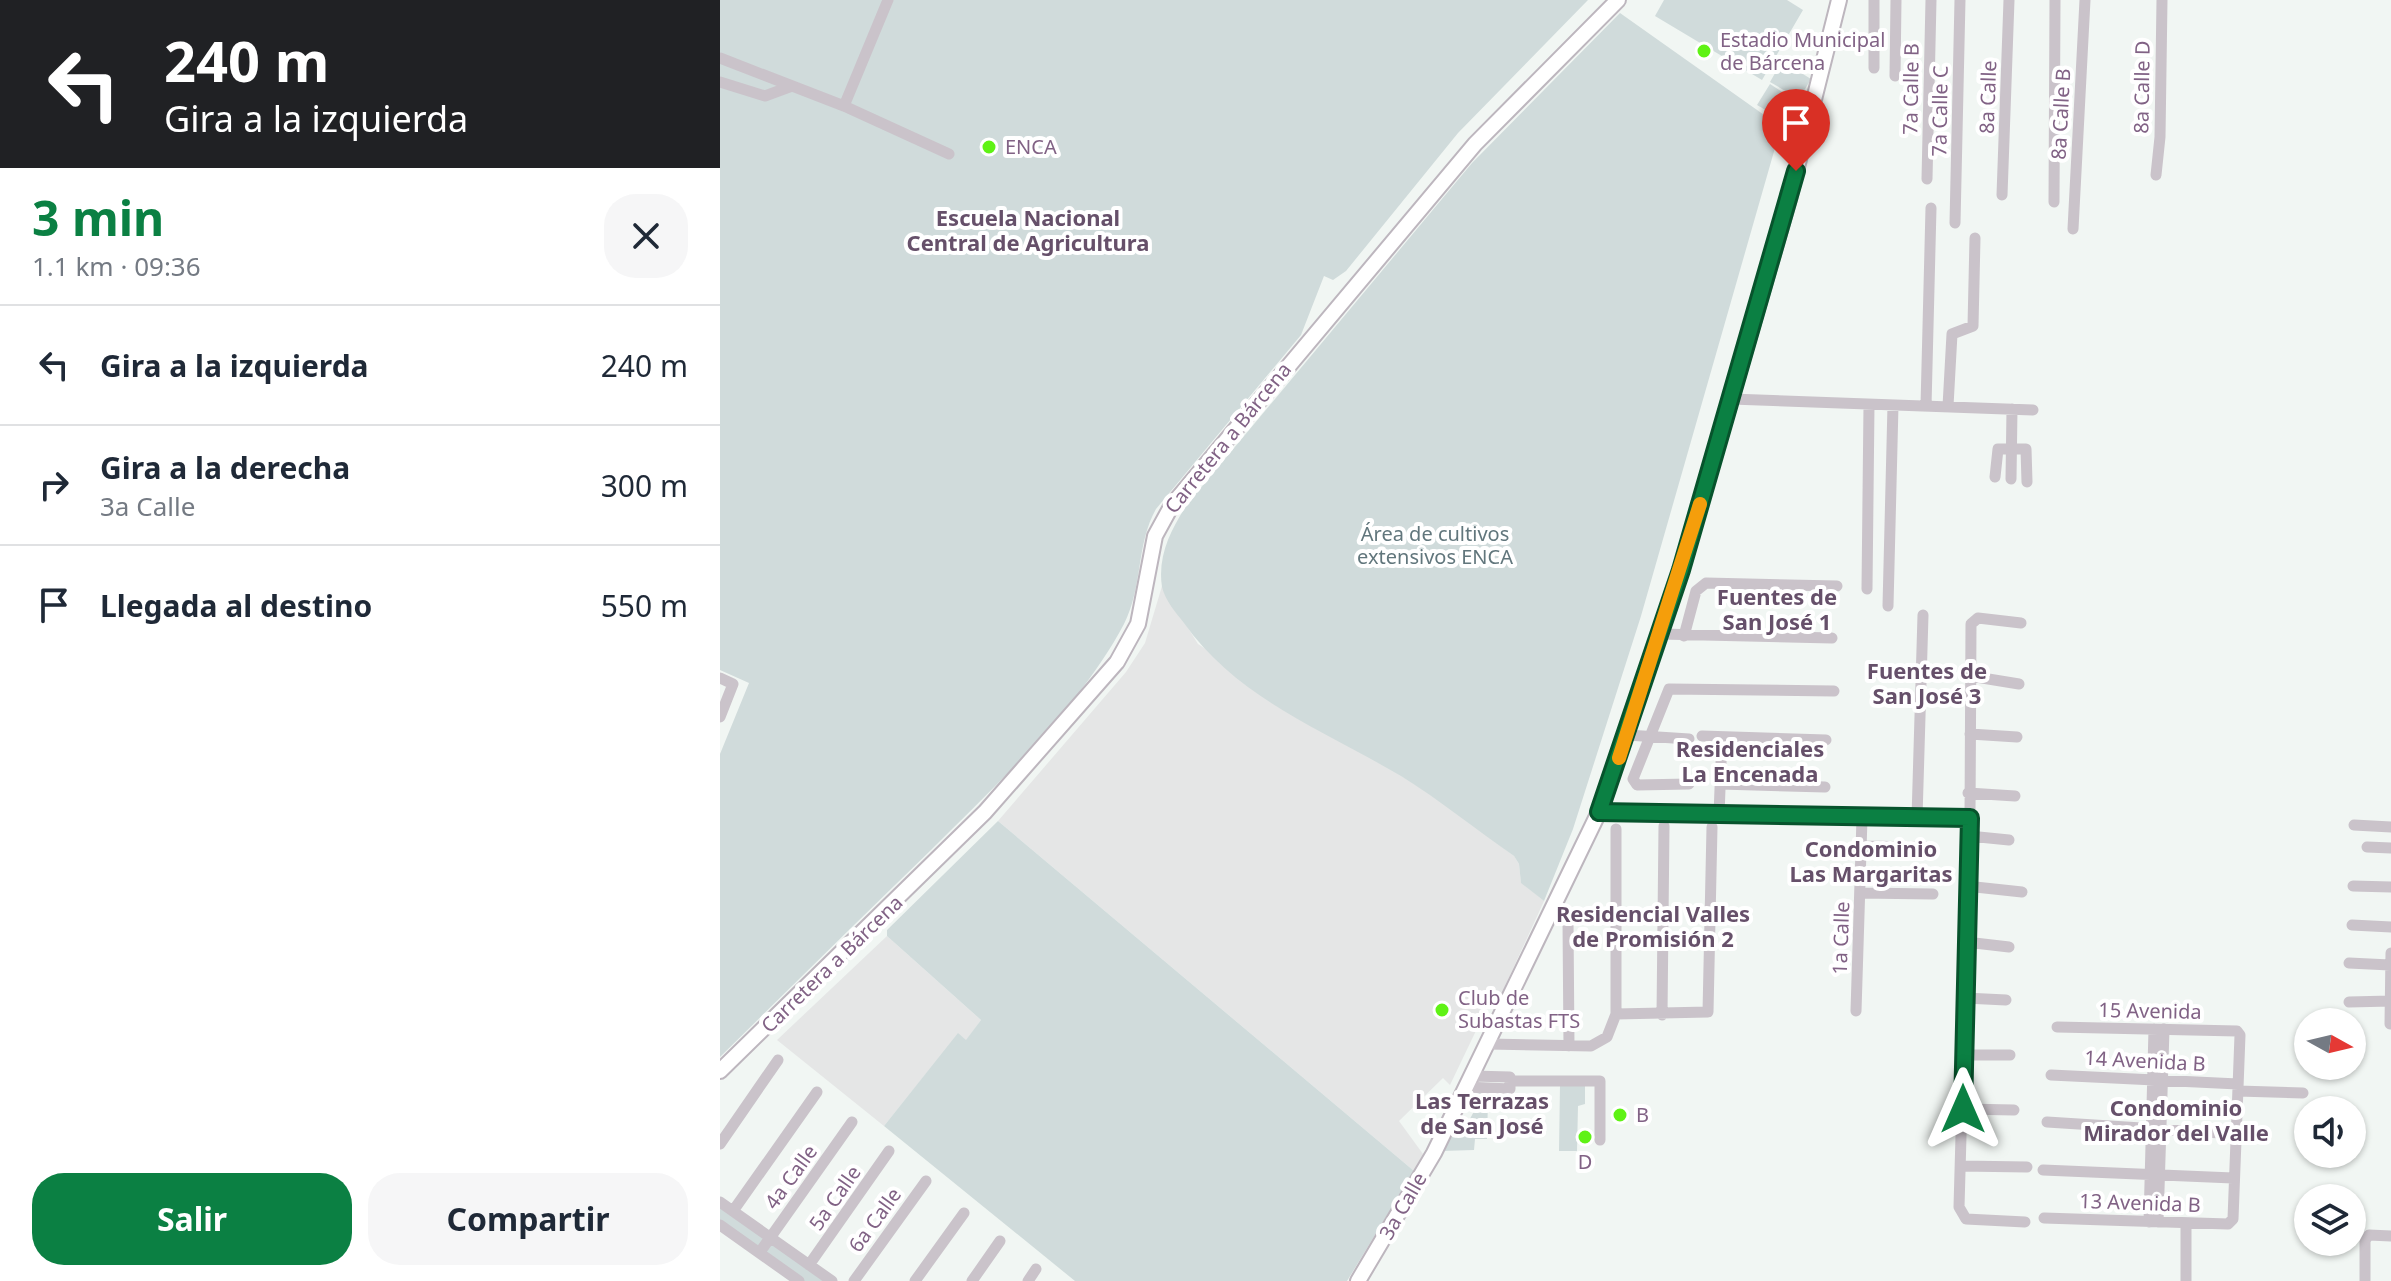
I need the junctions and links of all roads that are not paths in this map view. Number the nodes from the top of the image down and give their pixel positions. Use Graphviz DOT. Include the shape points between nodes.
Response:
graph roads {
  1 [pos="888,0"];
  2 [pos="1618,0"];
  3 [pos="1839,0"];
  4 [pos="1874,0"];
  5 [pos="1896,0"];
  6 [pos="1931,0"];
  7 [pos="1960,0"];
  8 [pos="2009,0"];
  9 [pos="2055,0"];
  10 [pos="2085,0"];
  11 [pos="2162,0"];
  12 [pos="724,60"];
  13 [pos="1874,68"];
  14 [pos="1895,76"];
  15 [pos="720,80"];
  16 [pos="792,86"];
  17 [pos="844,106"];
  18 [pos="949,154"];
  19 [pos="2156,175"];
  20 [pos="1927,179"];
  21 [pos="2002,195"];
  22 [pos="2054,202"];
  23 [pos="1931,208"];
  24 [pos="1955,223"];
  25 [pos="2073,229"];
  26 [pos="1975,238"];
  27 [pos="1731,399"];
  28 [pos="1869,405"];
  29 [pos="1893,405"];
  30 [pos="1926,406"];
  31 [pos="1948,406"];
  32 [pos="2012,409"];
  33 [pos="2033,410"];
  34 [pos="2011,449"];
  35 [pos="1995,477"];
  36 [pos="2011,479"];
  37 [pos="2027,482"];
  38 [pos="1837,586"];
  39 [pos="1867,589"];
  40 [pos="1888,606"];
  41 [pos="1923,615"];
  42 [pos="2021,623"];
  43 [pos="1660,634"];
  44 [pos="1684,636"];
  45 [pos="1832,638"];
  46 [pos="1970,676"];
  47 [pos="720,678"];
  48 [pos="2019,684"];
  49 [pos="1834,691"];
  50 [pos="720,717"];
  51 [pos="1970,734"];
  52 [pos="1627,735"];
  53 [pos="1722,737"];
  54 [pos="2017,737"];
  55 [pos="1650,738"];
  56 [pos="1826,740"];
  57 [pos="1689,784"];
  58 [pos="1720,784"];
  59 [pos="1825,787"];
  60 [pos="1968,793"];
  61 [pos="2015,796"];
  62 [pos="1599,812"];
  63 [pos="1719,815"];
  64 [pos="1862,818"];
  65 [pos="1917,818"];
  66 [pos="1970,818"];
  67 [pos="2354,825"];
  68 [pos="1664,826"];
  69 [pos="1712,827"];
  70 [pos="2391,827"];
  71 [pos="1616,829"];
  72 [pos="1969,836"];
  73 [pos="2009,840"];
  74 [pos="1862,846"];
  75 [pos="1925,847"];
  76 [pos="2367,847"];
  77 [pos="2391,848"];
  78 [pos="1966,886"];
  79 [pos="2353,886"];
  80 [pos="2391,887"];
  81 [pos="2022,892"];
  82 [pos="1861,893"];
  83 [pos="1933,894"];
  84 [pos="1568,921"];
  85 [pos="2352,925"];
  86 [pos="2391,927"];
  87 [pos="1966,942"];
  88 [pos="2009,947"];
  89 [pos="2391,953"];
  90 [pos="2349,963"];
  91 [pos="2390,965"];
  92 [pos="1965,998"];
  93 [pos="2006,1000"];
  94 [pos="2391,1001"];
  95 [pos="2349,1002"];
  96 [pos="1856,1011"];
  97 [pos="1616,1014"];
  98 [pos="1662,1015"];
  99 [pos="2390,1024"];
  100 [pos="2057,1027"];
  101 [pos="2159,1029"];
  102 [pos="1490,1040"];
  103 [pos="1569,1046"];
  104 [pos="1963,1055"];
  105 [pos="2010,1055"];
  106 [pos="778,1060"];
  107 [pos="720,1071"];
  108 [pos="2051,1075"];
  109 [pos="2158,1079"];
  110 [pos="1469,1082"];
  111 [pos="2238,1087"];
  112 [pos="817,1092"];
  113 [pos="2303,1093"];
  114 [pos="1963,1109"];
  115 [pos="2014,1110"];
  116 [pos="852,1122"];
  117 [pos="2047,1122"];
  118 [pos="2157,1126"];
  119 [pos="2236,1134"];
  120 [pos="1600,1140"];
  121 [pos="720,1144"];
  122 [pos="889,1151"];
  123 [pos="1961,1166"];
  124 [pos="2027,1167"];
  125 [pos="2043,1170"];
  126 [pos="2156,1174"];
  127 [pos="2233,1178"];
  128 [pos="926,1181"];
  129 [pos="720,1202"];
  130 [pos="733,1211"];
  131 [pos="964,1213"];
  132 [pos="2044,1218"];
  133 [pos="2025,1222"];
  134 [pos="2154,1222"];
  135 [pos="2186,1223"];
  136 [pos="720,1225"];
  137 [pos="2391,1236"];
  138 [pos="770,1238"];
  139 [pos="1000,1241"];
  140 [pos="760,1252"];
  141 [pos="809,1265"];
  142 [pos="1036,1269"];
  143 [pos="798,1281"];
  144 [pos="832,1281"];
  145 [pos="854,1281"];
  146 [pos="915,1281"];
  147 [pos="972,1281"];
  148 [pos="1028,1281"];
  149 [pos="1358,1281"];
  150 [pos="2186,1281"];
  151 [pos="2365,1281"];
  1 -- 17 [label="street"];
  2 -- 107 [label="main road, Carretera a Bárcena" via="1475,144 1172,505 1155,536 1138,624 1117,662 985,812"];
  3 -- 27 [label="main road, 3a Calle"];
  4 -- 13 [label="street"];
  5 -- 14 [label="street"];
  6 -- 20 [label="street, 7a Calle B"];
  7 -- 24 [label="street, 7a Calle C"];
  8 -- 21 [label="street, 8a Calle"];
  9 -- 22 [label="street"];
  10 -- 25 [label="street, 8a Calle B"];
  11 -- 19 [label="street, 8a Calle D"];
  12 -- 15 [label="street"];
  12 -- 16 [label="street"];
  15 -- 16 [label="street" via="765,96"];
  16 -- 17 [label="street"];
  17 -- 18 [label="street"];
  23 -- 30 [label="street"];
  26 -- 31 [label="street" via="1973,326 1952,334"];
  27 -- 28 [label="street"];
  27 -- 43 [label="main road, 3a Calle"];
  28 -- 29 [label="street"];
  28 -- 39 [label="street"];
  29 -- 30 [label="street"];
  29 -- 40 [label="street"];
  30 -- 31 [label="street"];
  31 -- 32 [label="street"];
  32 -- 33 [label="street"];
  32 -- 34 [label="street"];
  34 -- 35 [label="street" via="1998,449"];
  34 -- 36 [label="street"];
  34 -- 37 [label="street" via="2029,451"];
  38 -- 44 [label="street" via="1706,583 1696,591"];
  41 -- 65 [label="street"];
  42 -- 46 [label="street" via="1973,619"];
  43 -- 44 [label="street"];
  43 -- 52 [label="main road, 3a Calle"];
  44 -- 45 [label="street"];
  46 -- 48 [label="street"];
  46 -- 51 [label="street"];
  47 -- 50 [label="street" via="733,684"];
  49 -- 55 [label="street" via="1669,689"];
  51 -- 54 [label="street"];
  51 -- 60 [label="street"];
  52 -- 55 [label="street"];
  52 -- 62 [label="main road, 3a Calle"];
  53 -- 55 [label="street"];
  53 -- 56 [label="street"];
  53 -- 58 [label="street"];
  55 -- 57 [label="street" via="1633,779 1637,785"];
  58 -- 59 [label="street"];
  58 -- 63 [label="street"];
  60 -- 61 [label="street"];
  60 -- 66 [label="street"];
  62 -- 63 [label="street"];
  62 -- 102 [label="main road, 3a Calle"];
  63 -- 64 [label="street"];
  64 -- 65 [label="street"];
  64 -- 74 [label="street, 1a Calle"];
  65 -- 66 [label="street"];
  66 -- 72 [label="street"];
  67 -- 70 [label="street"];
  68 -- 98 [label="street"];
  69 -- 98 [label="street" via="1709,1008 1705,1014"];
  71 -- 97 [label="street"];
  72 -- 73 [label="street"];
  72 -- 78 [label="street"];
  74 -- 75 [label="street"];
  74 -- 82 [label="street, 1a Calle"];
  76 -- 77 [label="street"];
  78 -- 81 [label="street"];
  78 -- 87 [label="street"];
  79 -- 80 [label="street"];
  82 -- 83 [label="street"];
  82 -- 96 [label="street, 1a Calle"];
  84 -- 103 [label="street"];
  85 -- 86 [label="street"];
  87 -- 88 [label="street"];
  87 -- 92 [label="street"];
  89 -- 91 [label="street"];
  90 -- 91 [label="street"];
  91 -- 94 [label="street"];
  92 -- 93 [label="street"];
  92 -- 104 [label="street"];
  94 -- 95 [label="street"];
  94 -- 99 [label="street"];
  97 -- 98 [label="street"];
  97 -- 103 [label="street" via="1614,1026 1600,1042"];
  100 -- 101 [label="street, 15 Avenida"];
  101 -- 109 [label="street"];
  101 -- 111 [label="street, 15 Avenida" via="2233,1030 2240,1035"];
  102 -- 103 [label="street" via="1528,1047"];
  102 -- 110 [label="main road, 3a Calle"];
  104 -- 105 [label="street"];
  104 -- 114 [label="street"];
  106 -- 121 [label="street"];
  108 -- 109 [label="street, 14 Avenida B"];
  109 -- 111 [label="street, 14 Avenida B"];
  109 -- 118 [label="street"];
  110 -- 120 [label="street" via="1600,1081"];
  110 -- 149 [label="main road, 3a Calle"];
  111 -- 113 [label="street, 14 Avenida B"];
  111 -- 119 [label="street"];
  112 -- 130 [label="street"];
  114 -- 115 [label="street"];
  114 -- 123 [label="street"];
  116 -- 138 [label="street, 4a Calle"];
  117 -- 118 [label="street"];
  118 -- 119 [label="street"];
  118 -- 126 [label="street"];
  119 -- 127 [label="street"];
  122 -- 141 [label="street, 5a Calle"];
  123 -- 124 [label="street"];
  123 -- 133 [label="street" via="1959,1207 1966,1219"];
  125 -- 126 [label="street"];
  126 -- 127 [label="street"];
  126 -- 134 [label="street"];
  127 -- 135 [label="street, 13 Avenida B" via="2233,1219 2228,1224"];
  128 -- 145 [label="street, 6a Calle"];
  129 -- 130 [label="street"];
  130 -- 138 [label="street"];
  131 -- 146 [label="street"];
  132 -- 134 [label="street, 13 Avenida B"];
  134 -- 135 [label="street, 13 Avenida B"];
  135 -- 150 [label="street"];
  136 -- 140 [label="street"];
  137 -- 151 [label="street" via="2369,1235 2363,1248"];
  138 -- 140 [label="street, 4a Calle"];
  138 -- 141 [label="street"];
  139 -- 147 [label="street"];
  140 -- 143 [label="street"];
  141 -- 144 [label="street"];
  142 -- 148 [label="street"];
}
